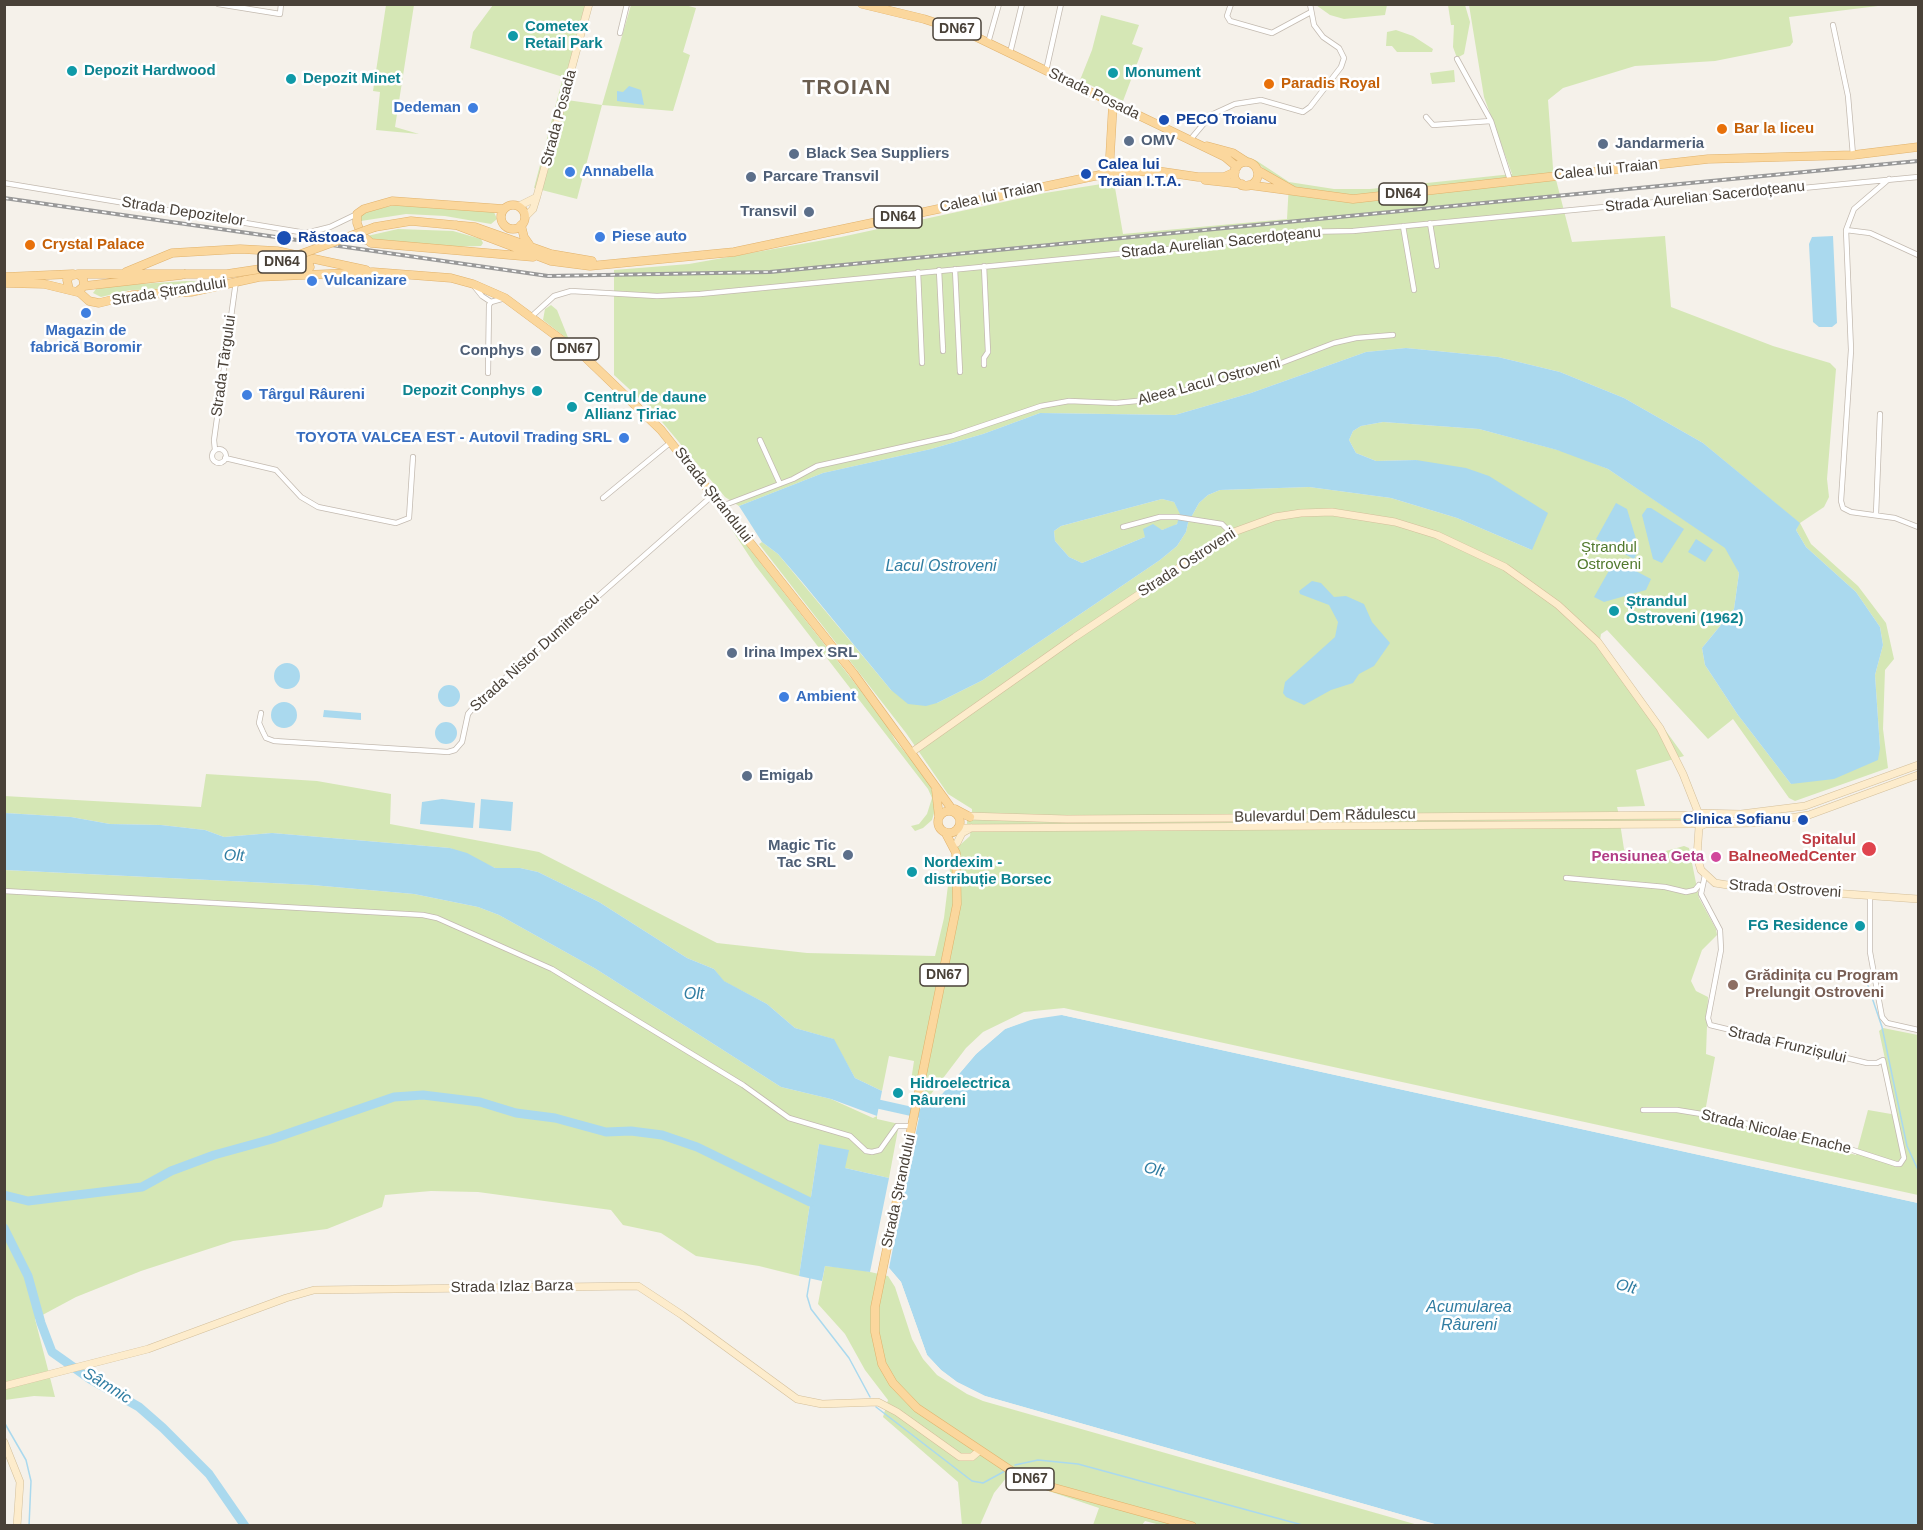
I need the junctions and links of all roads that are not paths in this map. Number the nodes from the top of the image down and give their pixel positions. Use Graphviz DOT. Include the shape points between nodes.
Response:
graph roads {
  1 [pos="218,4"];
  2 [pos="281,4"];
  3 [pos="589,4"];
  4 [pos="627,4"];
  5 [pos="862,4"];
  6 [pos="999,4"];
  7 [pos="1022,4"];
  8 [pos="1061,4"];
  9 [pos="1231,4"];
  10 [pos="1310,4"];
  11 [pos="1311,12"];
  12 [pos="1833,25"];
  13 [pos="620,33"];
  14 [pos="988,43"];
  15 [pos="1010,53"];
  16 [pos="1456,59"];
  17 [pos="1046,71"];
  18 [pos="1113,103"];
  19 [pos="1426,117"];
  20 [pos="1491,121"];
  21 [pos="1190,140"];
  22 [pos="1200,144"];
  23 [pos="1918,147"];
  24 [pos="1853,155"];
  25 [pos="1247,162"];
  26 [pos="1236,170"];
  27 [pos="1257,170"];
  28 [pos="1108,173"];
  29 [pos="1198,177"];
  30 [pos="1918,177"];
  31 [pos="1890,179"];
  32 [pos="1510,180"];
  33 [pos="4,183"];
  34 [pos="1245,185"];
  35 [pos="1295,191"];
  36 [pos="537,196"];
  37 [pos="519,206"];
  38 [pos="504,209"];
  39 [pos="357,214"];
  40 [pos="525,217"];
  41 [pos="502,220"];
  42 [pos="1430,223"];
  43 [pos="521,225"];
  44 [pos="1403,225"];
  45 [pos="1846,230"];
  46 [pos="306,232"];
  47 [pos="487,233"];
  48 [pos="371,243"];
  49 [pos="532,248"];
  50 [pos="485,252"];
  51 [pos="1918,255"];
  52 [pos="306,256"];
  53 [pos="542,258"];
  54 [pos="607,263"];
  55 [pos="984,266"];
  56 [pos="1437,266"];
  57 [pos="955,269"];
  58 [pos="939,270"];
  59 [pos="126,272"];
  60 [pos="373,272"];
  61 [pos="918,272"];
  62 [pos="76,274"];
  63 [pos="184,274"];
  64 [pos="301,275"];
  65 [pos="4,277"];
  66 [pos="236,281"];
  67 [pos="4,283"];
  68 [pos="472,284"];
  69 [pos="69,289"];
  70 [pos="82,289"];
  71 [pos="1414,290"];
  72 [pos="504,298"];
  73 [pos="491,302"];
  74 [pos="532,316"];
  75 [pos="1393,335"];
  76 [pos="943,351"];
  77 [pos="922,363"];
  78 [pos="984,365"];
  79 [pos="960,372"];
  80 [pos="488,373"];
  81 [pos="1880,414"];
  82 [pos="760,440"];
  83 [pos="671,442"];
  84 [pos="215,450"];
  85 [pos="413,457"];
  86 [pos="225,458"];
  87 [pos="780,484"];
  88 [pos="714,494"];
  89 [pos="603,498"];
  90 [pos="722,506"];
  91 [pos="1876,514"];
  92 [pos="1123,527"];
  93 [pos="1918,527"];
  94 [pos="1231,534"];
  95 [pos="261,713"];
  96 [pos="912,752"];
  97 [pos="1918,765"];
  98 [pos="1918,775"];
  99 [pos="934,786"];
  100 [pos="945,801"];
  101 [pos="955,813"];
  102 [pos="1697,814"];
  103 [pos="939,817"];
  104 [pos="970,817"];
  105 [pos="1697,825"];
  106 [pos="972,827"];
  107 [pos="958,828"];
  108 [pos="945,832"];
  109 [pos="957,843"];
  110 [pos="956,853"];
  111 [pos="1705,875"];
  112 [pos="1566,878"];
  113 [pos="4,891"];
  114 [pos="1870,895"];
  115 [pos="1918,899"];
  116 [pos="1918,1030"];
  117 [pos="1643,1110"];
  118 [pos="912,1126"];
  119 [pos="1904,1158"];
  120 [pos="4,1386"];
  121 [pos="4,1442"];
  122 [pos="979,1451"];
  123 [pos="17,1526"];
  124 [pos="1192,1526"];
  1 -- 2 [label="street" via="280,14"];
  3 -- 36 [label="main road, Strada Posada"];
  4 -- 13 [label="street"];
  5 -- 14 [label="main road, Strada Posada / DN67" via="939,23"];
  6 -- 14 [label="street"];
  7 -- 15 [label="street"];
  8 -- 17 [label="street"];
  9 -- 11 [label="street" via="1227,16 1230,21 1272,33"];
  10 -- 11 [label="street"];
  11 -- 21 [label="street" via="1318,32 1339,48 1344,58 1307,111 1288,110 1261,100 1235,104 1211,115"];
  12 -- 24 [label="street" via="1848,96"];
  14 -- 15 [label="main road, Strada Posada / DN67"];
  15 -- 17 [label="main road, Strada Posada / DN67"];
  16 -- 20 [label="street"];
  17 -- 18 [label="main road, Strada Posada / DN67"];
  18 -- 21 [label="main road, Strada Posada / DN67"];
  18 -- 28 [label="main road"];
  19 -- 20 [label="street" via="1433,125"];
  20 -- 32 [label="street"];
  21 -- 22 [label="main road, Strada Posada / DN67"];
  22 -- 25 [label="main road, Strada Posada / DN67" via="1233,153"];
  22 -- 26 [label="main road, Strada Posada / DN67" via="1230,160"];
  23 -- 24 [label="main road, Calea lui Traian / DN64"];
  24 -- 32 [label="main road, Calea lui Traian / DN64" via="1708,159"];
  25 -- 26 [label="main road"];
  25 -- 27 [label="main road"];
  26 -- 29 [label="main road, Calea lui Traian / DN64" via="1224,177"];
  26 -- 34 [label="main road" via="1236,179"];
  27 -- 34 [label="main road" via="1257,177"];
  27 -- 35 [label="main road, Calea lui Traian / DN64"];
  28 -- 29 [label="main road, Calea lui Traian / DN64" via="1157,171"];
  28 -- 54 [label="main road, Calea lui Traian / DN64" via="734,252"];
  29 -- 34 [label="main road, Calea lui Traian / DN64"];
  30 -- 31 [label="street, Strada Aurelian Sacerdoțeanu"];
  31 -- 42 [label="street, Strada Aurelian Sacerdoțeanu"];
  31 -- 45 [label="street" via="1854,209"];
  32 -- 35 [label="main road, Calea lui Traian / DN64" via="1353,199"];
  33 -- 46 [label="street, Strada Depozitelor"];
  34 -- 35 [label="main road, Calea lui Traian / DN64"];
  36 -- 37 [label="main road"];
  36 -- 40 [label="main road, Strada Posada"];
  37 -- 38 [label="main road"];
  37 -- 40 [label="main road"];
  38 -- 39 [label="main road" via="401,201 382,203"];
  38 -- 41 [label="main road"];
  39 -- 46 [label="street, Strada Depozitelor" via="330,227"];
  39 -- 48 [label="main road" via="361,234"];
  40 -- 43 [label="main road"];
  41 -- 43 [label="main road" via="510,228"];
  41 -- 47 [label="main road"];
  42 -- 44 [label="street, Strada Aurelian Sacerdoțeanu"];
  42 -- 56 [label="street"];
  43 -- 49 [label="main road"];
  44 -- 55 [label="street, Strada Aurelian Sacerdoțeanu"];
  44 -- 71 [label="street"];
  45 -- 51 [label="street" via="1870,233"];
  45 -- 91 [label="street" via="1851,350 1841,501 1846,510"];
  46 -- 48 [label="street"];
  47 -- 49 [label="main road, Calea lui Traian / DN64"];
  47 -- 50 [label="main road" via="489,244"];
  47 -- 53 [label="main road, Calea lui Traian / DN64"];
  47 -- 63 [label="main road, Calea lui Traian / DN64, bridge" via="456,225 411,221 375,227 260,269"];
  48 -- 50 [label="main road"];
  49 -- 54 [label="main road, Calea lui Traian / DN64" via="565,258"];
  50 -- 53 [label="main road"];
  52 -- 59 [label="main road, DN67" via="256,249 177,252"];
  52 -- 60 [label="main road, DN67"];
  52 -- 64 [label="main road" via="310,267"];
  53 -- 54 [label="main road, Calea lui Traian / DN64" via="574,266"];
  55 -- 57 [label="street, Strada Aurelian Sacerdoțeanu"];
  55 -- 78 [label="street" via="988,352"];
  57 -- 58 [label="street, Strada Aurelian Sacerdoțeanu"];
  57 -- 79 [label="street"];
  58 -- 61 [label="street, Strada Aurelian Sacerdoțeanu"];
  58 -- 76 [label="street"];
  59 -- 62 [label="main road, Calea lui Traian / DN67"];
  59 -- 63 [label="main road, Calea lui Traian / DN64"];
  60 -- 64 [label="main road, Strada Ștrandului / DN67"];
  60 -- 68 [label="main road, Strada Ștrandului / DN67" via="440,276"];
  61 -- 74 [label="street, Strada Aurelian Sacerdoțeanu" via="700,294 571,291 554,296"];
  61 -- 77 [label="street"];
  62 -- 65 [label="main road, Calea lui Traian"];
  62 -- 69 [label="main road" via="67,280"];
  62 -- 70 [label="main road" via="83,278"];
  63 -- 70 [label="main road, Calea lui Traian / DN64"];
  64 -- 66 [label="main road, Strada Ștrandului / DN67"];
  66 -- 70 [label="main road, Strada Ștrandului / DN67" via="191,292 132,295 99,303 89,301"];
  66 -- 84 [label="street, Strada Târgului"];
  67 -- 69 [label="main road, DN64"];
  68 -- 72 [label="main road, Strada Ștrandului / DN67"];
  68 -- 73 [label="street"];
  69 -- 70 [label="main road, DN64"];
  72 -- 73 [label="street"];
  72 -- 74 [label="main road, Strada Ștrandului / DN67"];
  73 -- 80 [label="street"];
  74 -- 83 [label="main road, Strada Ștrandului / DN67" via="607,375"];
  75 -- 87 [label="street, Aleea Lacul Ostroveni" via="1334,343 1255,373 1147,400 1069,400 1030,408 928,441 817,466"];
  81 -- 91 [label="street"];
  82 -- 87 [label="street"];
  83 -- 88 [label="main road, Strada Ștrandului / DN67"];
  83 -- 89 [label="street"];
  84 -- 86 [label="street" via="222,449"];
  84 -- 86 [label="street" via="214,461"];
  85 -- 86 [label="street" via="409,518 396,523 318,507 301,497 276,470"];
  87 -- 90 [label="street, Aleea Lacul Ostroveni"];
  88 -- 90 [label="main road, Strada Ștrandului / DN67"];
  88 -- 95 [label="street, Strada Nistor Dumitrescu" via="478,702 468,714 462,742 455,750 274,741 263,732 259,723"];
  90 -- 96 [label="main road, Strada Ștrandului / DN67"];
  91 -- 93 [label="street"];
  92 -- 94 [label="street" via="1154,518 1177,517 1222,524"];
  94 -- 96 [label="main road, Strada Ostroveni"];
  94 -- 102 [label="main road, Strada Ostroveni" via="1275,517 1332,512 1409,526 1505,567 1558,604 1598,642 1660,728"];
  96 -- 99 [label="main road, Strada Ștrandului / DN67"];
  97 -- 102 [label="main road, Bulevardul Dem Rădulescu" via="1805,806 1749,814"];
  98 -- 105 [label="main road, Bulevardul Dem Rădulescu" via="1809,814 1749,823"];
  99 -- 100 [label="main road, Strada Ștrandului / DN67"];
  99 -- 103 [label="main road, Strada Ștrandului / DN67"];
  100 -- 101 [label="main road, Strada Ștrandului / DN67"];
  100 -- 104 [label="main road"];
  101 -- 103 [label="main road" via="947,811"];
  101 -- 104 [label="main road, Bulevardul Dem Rădulescu"];
  101 -- 107 [label="main road, Strada Ștrandului / DN67" via="960,821"];
  102 -- 104 [label="main road, Bulevardul Dem Rădulescu"];
  102 -- 105 [label="main road"];
  102 -- 105 [label="main road"];
  103 -- 108 [label="main road, Strada Ștrandului / DN67"];
  105 -- 106 [label="main road, Bulevardul Dem Rădulescu"];
  105 -- 111 [label="main road" via="1696,850"];
  106 -- 107 [label="main road, Bulevardul Dem Rădulescu"];
  106 -- 109 [label="main road" via="962,833"];
  107 -- 108 [label="main road"];
  107 -- 109 [label="main road, Strada Ștrandului / DN67"];
  108 -- 110 [label="main road, Strada Ștrandului / DN67"];
  109 -- 110 [label="main road, Strada Ștrandului / DN67"];
  110 -- 118 [label="main road, Strada Ștrandului / DN67" via="956,910"];
  111 -- 112 [label="street" via="1698,888 1686,892"];
  111 -- 114 [label="main road, Strada Ostroveni" via="1715,883 1734,886"];
  111 -- 119 [label="street, Strada Frunzișului" via="1701,894 1720,930 1721,940 1710,1025 1867,1063 1883,1060"];
  113 -- 118 [label="street" via="437,918 552,969 743,1085 789,1118 850,1136 872,1152 880,1150 895,1128"];
  114 -- 115 [label="main road, Strada Ostroveni"];
  114 -- 116 [label="street" via="1870,952 1882,1017 1887,1023"];
  117 -- 119 [label="street, Strada Nicolae Enache" via="1714,1116 1834,1144 1896,1164"];
  118 -- 122 [label="main road, Strada Ștrandului / DN67" via="875,1307 879,1355 887,1374 916,1408"];
  120 -- 122 [label="main road, Strada Izlaz Barza" via="148,1349 314,1290 638,1286 797,1399 822,1404 878,1402 960,1457 972,1457"];
  121 -- 123 [label="main road" via="20,1482"];
  122 -- 124 [label="main road, DN67" via="1013,1472 1051,1487"];
}
